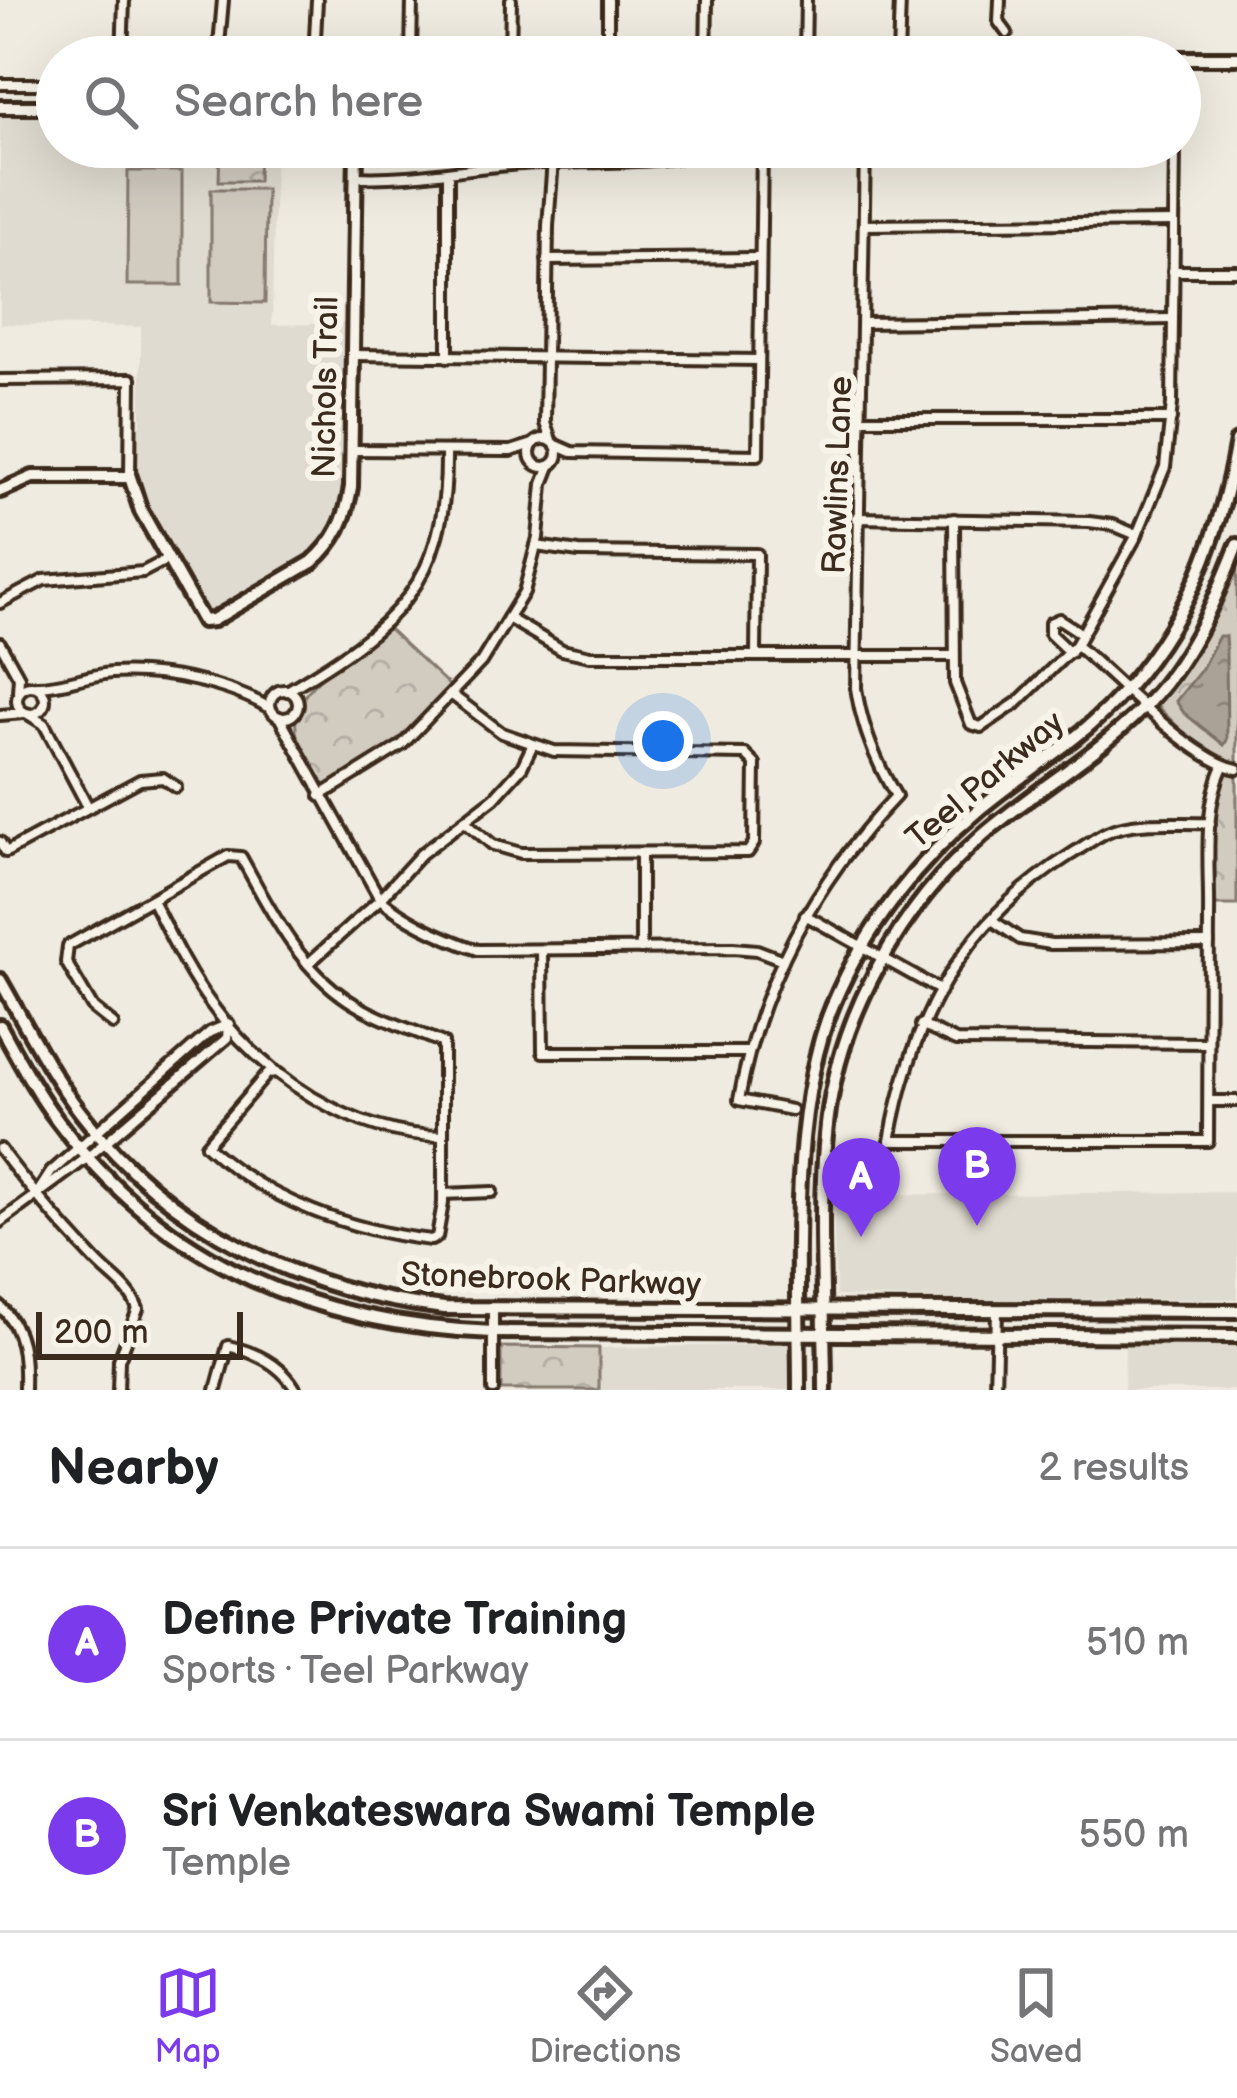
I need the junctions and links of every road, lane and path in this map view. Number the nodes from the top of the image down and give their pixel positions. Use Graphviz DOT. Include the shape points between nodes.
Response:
graph roads {
  1 [pos="124,0"];
  2 [pos="223,0"];
  3 [pos="317,0"];
  4 [pos="412,0"];
  5 [pos="511,0"];
  6 [pos="608,0"];
  7 [pos="707,0"];
  8 [pos="806,0"];
  9 [pos="900,0"];
  10 [pos="1000,0"];
  11 [pos="1007,33"];
  12 [pos="123,36"];
  13 [pos="220,36"];
  14 [pos="315,36"];
  15 [pos="411,36"];
  16 [pos="510,36"];
  17 [pos="608,36"];
  18 [pos="706,36"];
  19 [pos="805,36"];
  20 [pos="899,36"];
  21 [pos="1201,58"];
  22 [pos="1237,58"];
  23 [pos="36,84"];
  24 [pos="0,85"];
  25 [pos="0,106"];
  26 [pos="36,107"];
  27 [pos="355,168"];
  28 [pos="495,168"];
  29 [pos="554,168"];
  30 [pos="761,168"];
  31 [pos="865,168"];
  32 [pos="1175,168"];
  33 [pos="448,172"];
  34 [pos="355,177"];
  35 [pos="1174,222"];
  36 [pos="864,225"];
  37 [pos="759,258"];
  38 [pos="547,260"];
  39 [pos="1173,271"];
  40 [pos="1237,271"];
  41 [pos="1173,319"];
  42 [pos="864,323"];
  43 [pos="352,355"];
  44 [pos="448,357"];
  45 [pos="546,358"];
  46 [pos="759,360"];
  47 [pos="0,380"];
  48 [pos="1171,418"];
  49 [pos="863,419"];
  50 [pos="545,423"];
  51 [pos="1237,441"];
  52 [pos="536,442"];
  53 [pos="553,443"];
  54 [pos="352,450"];
  55 [pos="446,451"];
  56 [pos="511,452"];
  57 [pos="572,452"];
  58 [pos="534,462"];
  59 [pos="552,464"];
  60 [pos="130,477"];
  61 [pos="543,484"];
  62 [pos="0,490"];
  63 [pos="856,518"];
  64 [pos="954,519"];
  65 [pos="1138,536"];
  66 [pos="1237,544"];
  67 [pos="536,546"];
  68 [pos="166,560"];
  69 [pos="0,603"];
  70 [pos="508,618"];
  71 [pos="1083,635"];
  72 [pos="0,643"];
  73 [pos="1073,649"];
  74 [pos="756,655"];
  75 [pos="856,655"];
  76 [pos="953,656"];
  77 [pos="19,677"];
  78 [pos="310,677"];
  79 [pos="35,686"];
  80 [pos="57,686"];
  81 [pos="1126,687"];
  82 [pos="287,691"];
  83 [pos="18,693"];
  84 [pos="275,693"];
  85 [pos="247,695"];
  86 [pos="452,695"];
  87 [pos="44,706"];
  88 [pos="1145,706"];
  89 [pos="270,708"];
  90 [pos="297,708"];
  91 [pos="27,713"];
  92 [pos="2,714"];
  93 [pos="280,717"];
  94 [pos="44,724"];
  95 [pos="293,739"];
  96 [pos="532,746"];
  97 [pos="1223,766"];
  98 [pos="1237,769"];
  99 [pos="176,787"];
  100 [pos="320,796"];
  101 [pos="87,806"];
  102 [pos="466,822"];
  103 [pos="1210,823"];
  104 [pos="0,842"];
  105 [pos="641,853"];
  106 [pos="380,899"];
  107 [pos="152,900"];
  108 [pos="805,915"];
  109 [pos="992,920"];
  110 [pos="1209,943"];
  111 [pos="862,947"];
  112 [pos="641,949"];
  113 [pos="542,950"];
  114 [pos="783,960"];
  115 [pos="882,960"];
  116 [pos="308,964"];
  117 [pos="0,980"];
  118 [pos="938,989"];
  119 [pos="113,1024"];
  120 [pos="229,1024"];
  121 [pos="922,1024"];
  122 [pos="0,1026"];
  123 [pos="1208,1043"];
  124 [pos="748,1052"];
  125 [pos="276,1072"];
  126 [pos="1208,1101"];
  127 [pos="1237,1101"];
  128 [pos="791,1110"];
  129 [pos="443,1136"];
  130 [pos="101,1138"];
  131 [pos="0,1149"];
  132 [pos="84,1152"];
  133 [pos="492,1192"];
  134 [pos="443,1194"];
  135 [pos="35,1196"];
  136 [pos="0,1222"];
  137 [pos="0,1306"];
  138 [pos="493,1308"];
  139 [pos="623,1309"];
  140 [pos="799,1310"];
  141 [pos="825,1310"];
  142 [pos="998,1311"];
  143 [pos="1146,1311"];
  144 [pos="1237,1311"];
  145 [pos="494,1332"];
  146 [pos="623,1333"];
  147 [pos="799,1333"];
  148 [pos="825,1333"];
  149 [pos="996,1334"];
  150 [pos="1142,1336"];
  151 [pos="1237,1336"];
  152 [pos="24,1390"];
  153 [pos="118,1390"];
  154 [pos="216,1390"];
  155 [pos="296,1390"];
  156 [pos="493,1390"];
  157 [pos="799,1390"];
  158 [pos="825,1390"];
  159 [pos="995,1390"];
  1 -- 12 [label="street"];
  2 -- 13 [label="street"];
  3 -- 14 [label="street"];
  4 -- 15 [label="street"];
  5 -- 16 [label="street"];
  6 -- 17 [label="street"];
  7 -- 18 [label="street"];
  8 -- 19 [label="street"];
  9 -- 20 [label="street"];
  10 -- 11 [label="street"];
  21 -- 22 [label="main road"];
  23 -- 24 [label="street"];
  25 -- 26 [label="main road"];
  27 -- 34 [label="main road, Nichols Trail"];
  28 -- 33 [label="street"];
  29 -- 38 [label="street"];
  30 -- 37 [label="street"];
  31 -- 36 [label="street, Rawlins Lane"];
  32 -- 35 [label="street"];
  33 -- 34 [label="street"];
  33 -- 44 [label="street"];
  34 -- 43 [label="main road, Nichols Trail"];
  35 -- 36 [label="street"];
  35 -- 39 [label="street"];
  36 -- 42 [label="street, Rawlins Lane"];
  37 -- 38 [label="street"];
  37 -- 46 [label="street"];
  38 -- 45 [label="street"];
  39 -- 40 [label="street"];
  39 -- 41 [label="street"];
  41 -- 42 [label="street"];
  41 -- 48 [label="street"];
  42 -- 49 [label="street, Rawlins Lane"];
  43 -- 44 [label="street"];
  43 -- 54 [label="main road, Nichols Trail"];
  44 -- 45 [label="street"];
  45 -- 46 [label="street"];
  45 -- 50 [label="street"];
  46 -- 57 [label="street" via="758,455"];
  47 -- 60 [label="street" via="130,379"];
  48 -- 49 [label="street"];
  48 -- 65 [label="street" via="1166,467"];
  49 -- 63 [label="street, Rawlins Lane"];
  50 -- 52 [label="street"];
  50 -- 53 [label="street"];
  51 -- 81 [label="main road, Teel Parkway" via="1199,580"];
  52 -- 53 [label="street"];
  52 -- 56 [label="street"];
  52 -- 58 [label="street"];
  53 -- 57 [label="street"];
  53 -- 59 [label="street"];
  54 -- 55 [label="street"];
  54 -- 68 [label="main road, Nichols Trail" via="348,508 326,550 221,616 203,620"];
  55 -- 56 [label="street"];
  55 -- 78 [label="street" via="445,509 412,592 367,640"];
  56 -- 58 [label="street"];
  57 -- 59 [label="street"];
  58 -- 59 [label="street"];
  58 -- 61 [label="street"];
  59 -- 61 [label="street"];
  60 -- 62 [label="main road" via="33,477"];
  60 -- 68 [label="main road"];
  61 -- 67 [label="street"];
  63 -- 64 [label="street"];
  63 -- 75 [label="street, Rawlins Lane"];
  64 -- 65 [label="street" via="1089,522"];
  64 -- 76 [label="street"];
  65 -- 71 [label="street"];
  66 -- 88 [label="main road, Teel Parkway" via="1192,643"];
  67 -- 70 [label="street"];
  67 -- 74 [label="street" via="757,554"];
  68 -- 69 [label="street" via="143,572 44,580"];
  70 -- 74 [label="street" via="581,655"];
  70 -- 86 [label="street"];
  71 -- 73 [label="street"];
  71 -- 73 [label="street" via="1059,619 1050,623 1050,634"];
  72 -- 77 [label="street"];
  73 -- 76 [label="street" via="1018,702 977,727 957,694"];
  73 -- 81 [label="street"];
  74 -- 75 [label="street"];
  75 -- 76 [label="street"];
  75 -- 108 [label="street, Rawlins Lane" via="861,722 896,796 857,837"];
  77 -- 79 [label="street"];
  77 -- 83 [label="street"];
  78 -- 82 [label="street"];
  78 -- 90 [label="street"];
  79 -- 80 [label="street"];
  79 -- 83 [label="street"];
  79 -- 87 [label="street"];
  80 -- 85 [label="street" via="136,673"];
  80 -- 87 [label="street"];
  81 -- 88 [label="street"];
  81 -- 111 [label="main road, Teel Parkway" via="937,847"];
  82 -- 84 [label="street"];
  82 -- 90 [label="street"];
  83 -- 91 [label="street"];
  83 -- 92 [label="street"];
  84 -- 85 [label="street"];
  84 -- 89 [label="street"];
  85 -- 89 [label="street"];
  86 -- 96 [label="street"];
  86 -- 100 [label="street" via="385,758"];
  87 -- 91 [label="street"];
  87 -- 94 [label="street"];
  88 -- 97 [label="street"];
  88 -- 115 [label="main road, Teel Parkway" via="984,834 934,886"];
  89 -- 93 [label="street"];
  90 -- 93 [label="street"];
  90 -- 95 [label="street"];
  91 -- 92 [label="street"];
  91 -- 94 [label="street"];
  93 -- 95 [label="street"];
  94 -- 101 [label="street"];
  95 -- 100 [label="street"];
  96 -- 102 [label="street" via="516,775"];
  96 -- 105 [label="street" via="753,758 754,843 745,852"];
  97 -- 98 [label="street"];
  97 -- 103 [label="street"];
  99 -- 101 [label="street" via="140,779"];
  100 -- 106 [label="street"];
  101 -- 104 [label="street" via="6,852"];
  102 -- 105 [label="street" via="521,853"];
  102 -- 106 [label="street" via="421,854"];
  103 -- 109 [label="street" via="1113,829 1039,875"];
  103 -- 110 [label="street"];
  105 -- 112 [label="street"];
  106 -- 113 [label="street" via="478,950"];
  106 -- 116 [label="street"];
  107 -- 116 [label="street" via="237,854"];
  107 -- 119 [label="street" via="65,951 93,1008"];
  107 -- 120 [label="street"];
  108 -- 111 [label="street"];
  108 -- 114 [label="street"];
  109 -- 110 [label="street" via="1021,940 1051,944"];
  109 -- 118 [label="street"];
  110 -- 123 [label="street"];
  111 -- 115 [label="street"];
  111 -- 140 [label="main road, Teel Parkway" via="829,1014 810,1079"];
  112 -- 113 [label="street"];
  112 -- 114 [label="street" via="733,948"];
  113 -- 124 [label="street" via="543,1052"];
  114 -- 124 [label="street"];
  115 -- 118 [label="street"];
  115 -- 141 [label="main road, Teel Parkway" via="854,1020 827,1120"];
  116 -- 129 [label="street" via="348,999 443,1043"];
  117 -- 130 [label="main road, Stonebrook Parkway"];
  118 -- 121 [label="street"];
  120 -- 125 [label="street"];
  120 -- 130 [label="street" via="210,1032"];
  120 -- 130 [label="street" via="227,1037"];
  121 -- 123 [label="street" via="956,1041"];
  121 -- 126 [label="street" via="890,1141 1208,1142"];
  122 -- 132 [label="main road, Stonebrook Parkway"];
  123 -- 126 [label="street"];
  124 -- 128 [label="street" via="739,1100"];
  125 -- 129 [label="street" via="356,1118"];
  125 -- 134 [label="street" via="206,1145 308,1208 380,1231 437,1237"];
  126 -- 127 [label="street"];
  129 -- 134 [label="street"];
  130 -- 132 [label="street"];
  130 -- 138 [label="main road, Stonebrook Parkway" via="176,1207 272,1264 376,1298"];
  131 -- 135 [label="street"];
  132 -- 135 [label="street" via="51,1172"];
  132 -- 145 [label="main road, Stonebrook Parkway" via="130,1202 255,1283 366,1319"];
  133 -- 134 [label="street"];
  135 -- 136 [label="street"];
  135 -- 153 [label="street" via="132,1292 138,1309 119,1360"];
  137 -- 152 [label="street" via="19,1331"];
  138 -- 139 [label="main road, Stonebrook Parkway"];
  138 -- 145 [label="street"];
  139 -- 140 [label="main road, Stonebrook Parkway"];
  139 -- 146 [label="main road"];
  140 -- 141 [label="main road, Stonebrook Parkway"];
  140 -- 147 [label="main road, Teel Parkway"];
  141 -- 142 [label="main road, Stonebrook Parkway"];
  141 -- 148 [label="main road, Teel Parkway"];
  142 -- 143 [label="main road, Stonebrook Parkway"];
  142 -- 149 [label="street"];
  143 -- 144 [label="main road, Stonebrook Parkway"];
  143 -- 150 [label="main road"];
  145 -- 146 [label="main road, Stonebrook Parkway"];
  145 -- 156 [label="street"];
  146 -- 147 [label="main road, Stonebrook Parkway"];
  147 -- 148 [label="main road, Stonebrook Parkway"];
  147 -- 157 [label="main road, Teel Parkway"];
  148 -- 149 [label="main road, Stonebrook Parkway"];
  148 -- 158 [label="main road, Teel Parkway"];
  149 -- 150 [label="main road, Stonebrook Parkway"];
  149 -- 159 [label="street"];
  150 -- 151 [label="main road, Stonebrook Parkway"];
  154 -- 155 [label="street" via="228,1346 270,1363"];
}
